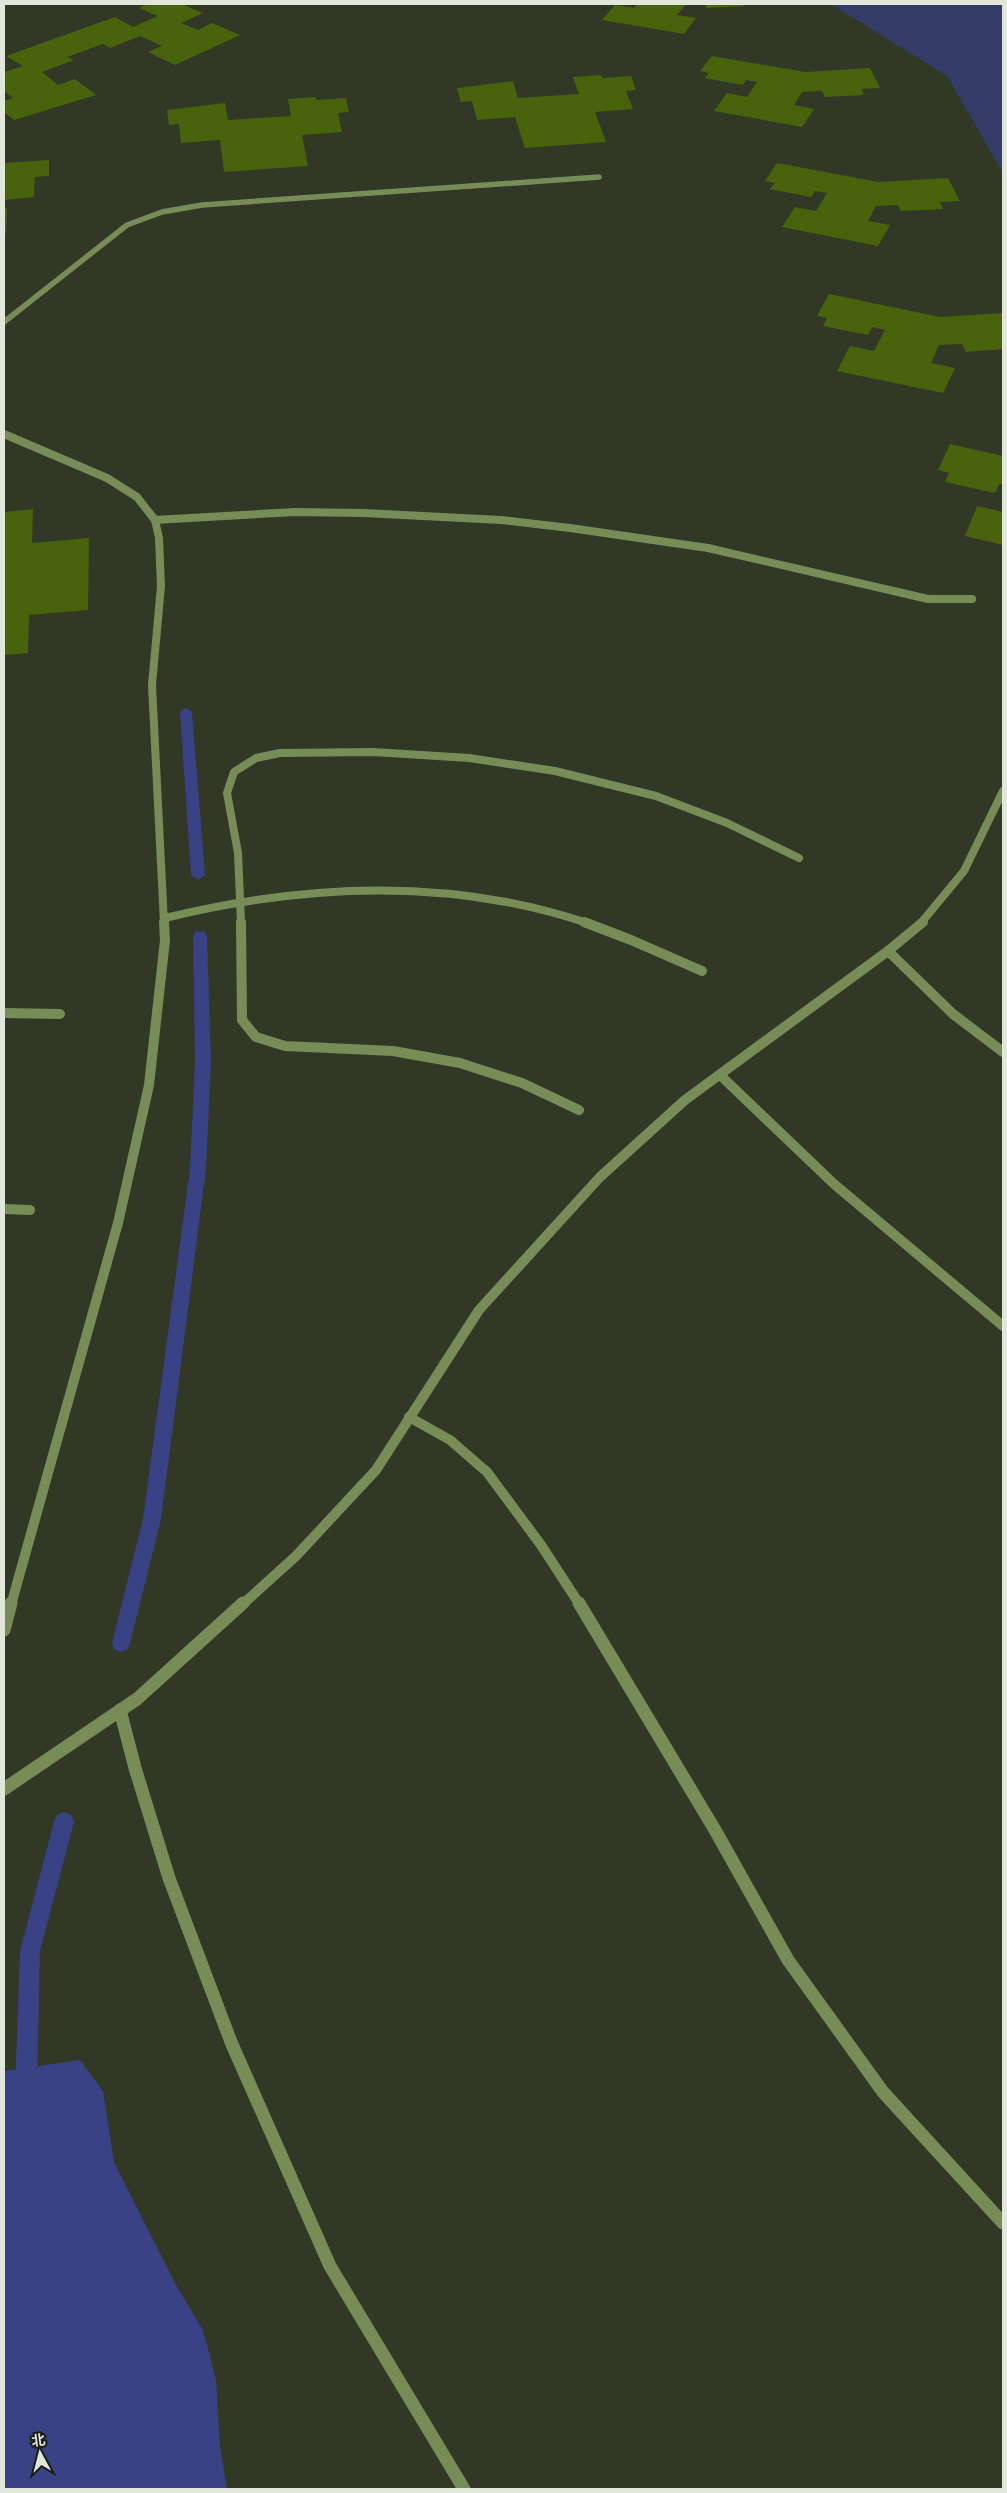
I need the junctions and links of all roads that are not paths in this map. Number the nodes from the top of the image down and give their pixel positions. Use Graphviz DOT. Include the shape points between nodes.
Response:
graph roads {
  1 [pos="599,177"];
  2 [pos="4,322"];
  3 [pos="4,434"];
  4 [pos="155,520"];
  5 [pos="972,599"];
  6 [pos="1003,791"];
  7 [pos="1000,809"];
  8 [pos="799,858"];
  9 [pos="241,901"];
  10 [pos="165,918"];
  11 [pos="888,951"];
  12 [pos="702,971"];
  13 [pos="4,1014"];
  14 [pos="60,1014"];
  15 [pos="1003,1052"];
  16 [pos="720,1075"];
  17 [pos="579,1110"];
  18 [pos="4,1209"];
  19 [pos="30,1210"];
  20 [pos="1003,1326"];
  21 [pos="409,1417"];
  22 [pos="4,1630"];
  23 [pos="120,1710"];
  24 [pos="4,1789"];
  25 [pos="1003,2223"];
  26 [pos="464,2489"];
  1 -- 2 [label="street" via="202,205 162,212 127,225"];
  3 -- 4 [label="street" via="107,478 137,497"];
  4 -- 5 [label="street" via="220,514 363,511 445,514 554,524 750,556 917,596 940,600"];
  4 -- 10 [label="street" via="161,586 152,685"];
  6 -- 7 [label="street"];
  7 -- 11 [label="street" via="964,871 925,920"];
  8 -- 9 [label="street" via="727,823 656,796 555,771 469,758 392,753 280,752 256,758 234,772 228,793 238,853"];
  9 -- 10 [label="street"];
  9 -- 12 [label="street" via="320,891 400,890 479,897 557,913 631,938"];
  9 -- 17 [label="street" via="242,1020 256,1037 285,1046 393,1051 460,1063 522,1083"];
  10 -- 22 [label="street" via="149,1085 80,1364"];
  11 -- 15 [label="street" via="953,1014"];
  11 -- 16 [label="street"];
  13 -- 14 [label="street"];
  16 -- 20 [label="street" via="834,1184"];
  16 -- 21 [label="street" via="685,1100 600,1177 479,1310"];
  18 -- 19 [label="street"];
  21 -- 23 [label="street" via="376,1470 296,1556"];
  21 -- 25 [label="street" via="450,1440 487,1472 541,1544 715,1830 788,1960 883,2092"];
  23 -- 24 [label="street"];
  23 -- 26 [label="street" via="169,1878 231,2042 330,2266"];
}
